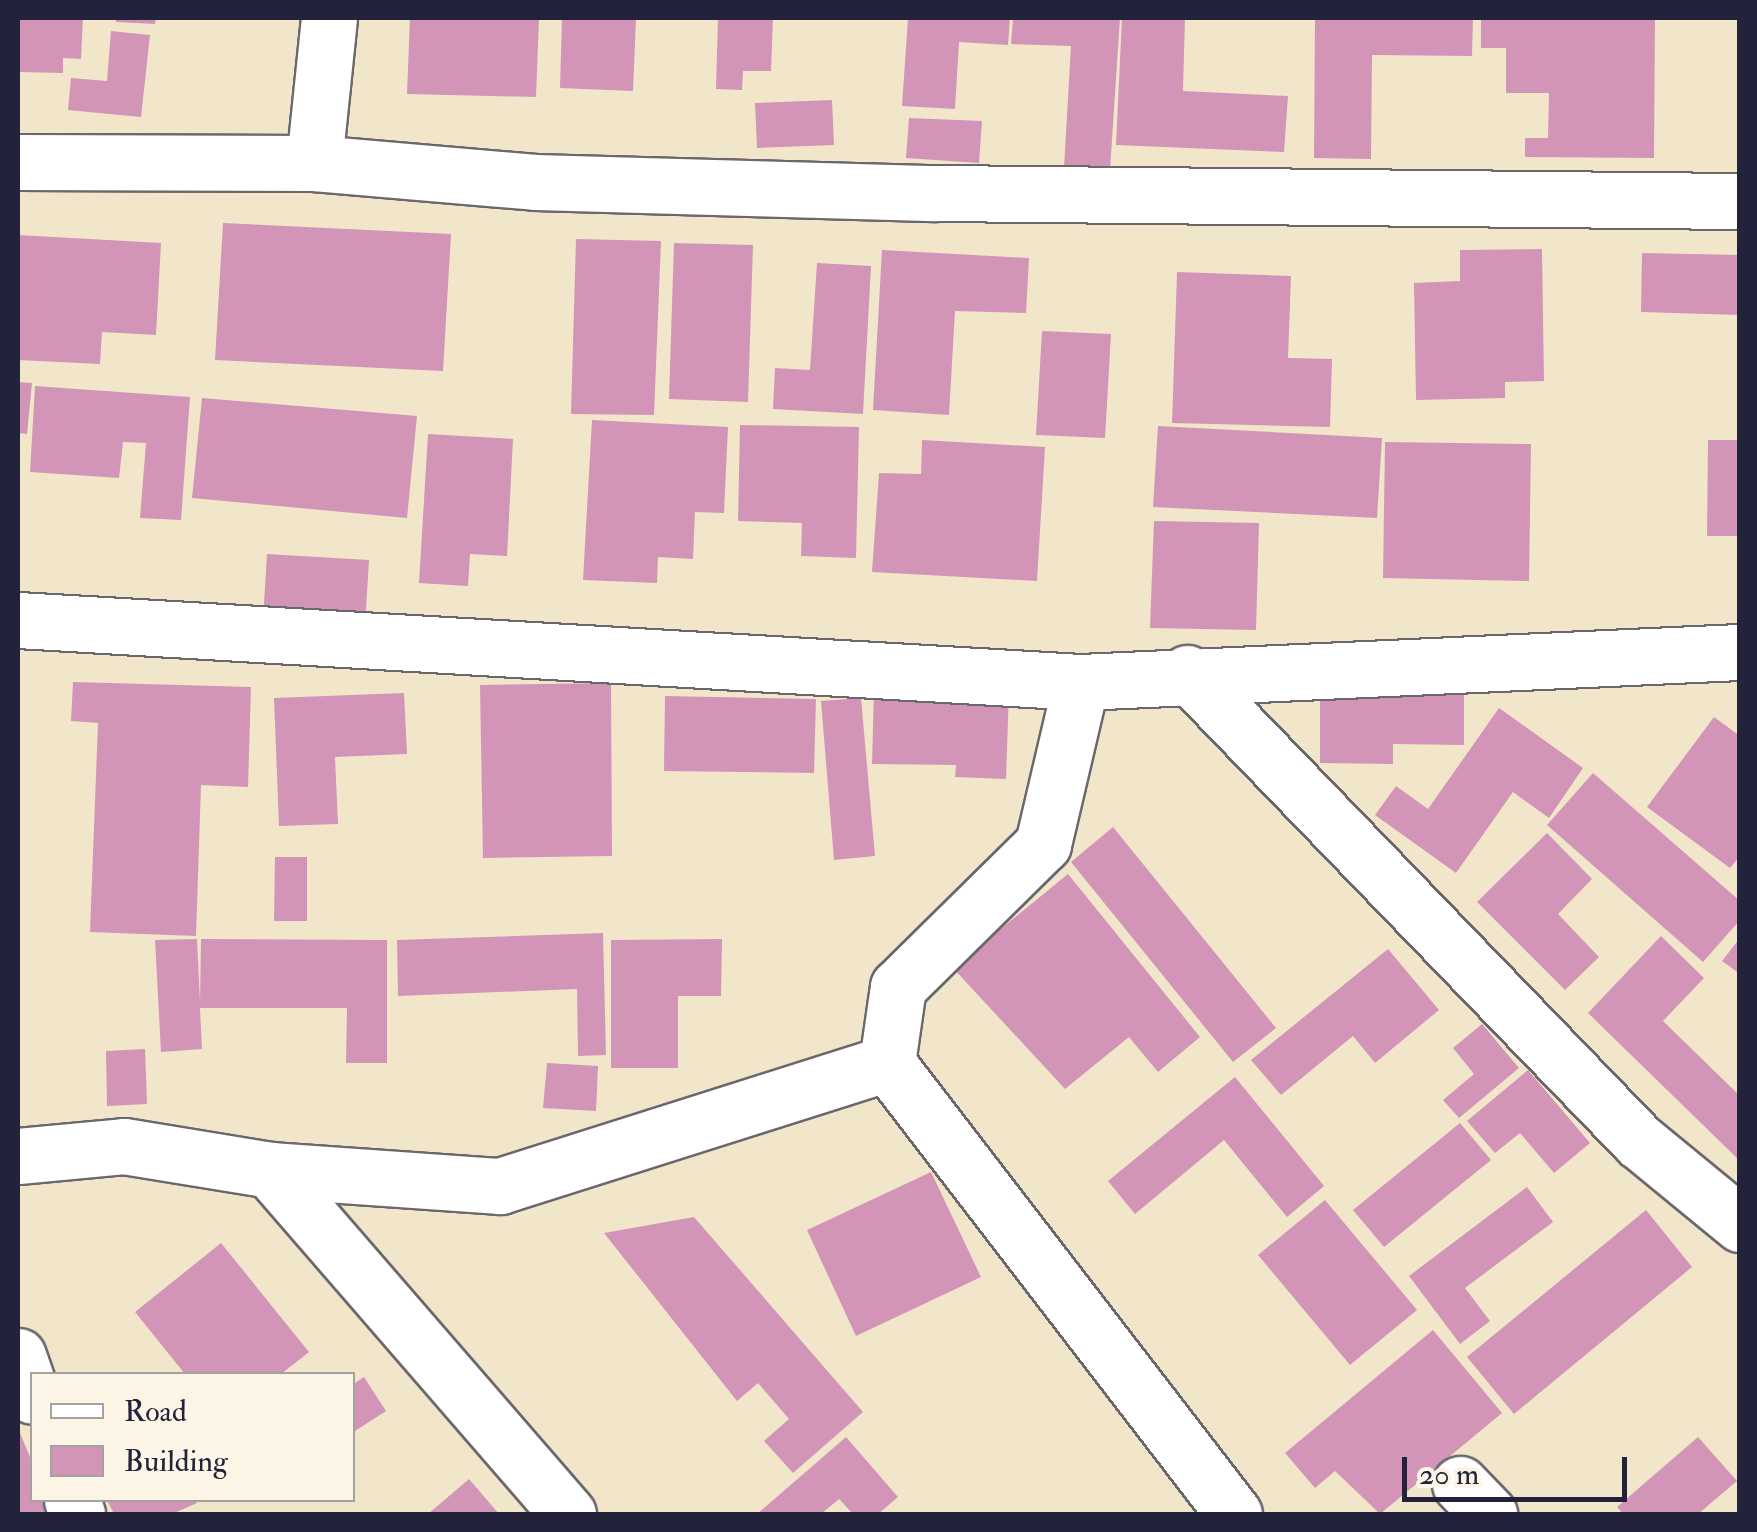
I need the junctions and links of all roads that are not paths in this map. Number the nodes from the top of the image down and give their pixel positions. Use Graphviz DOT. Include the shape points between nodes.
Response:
graph roads {
  1 [pos="329,18"];
  2 [pos="18,162"];
  3 [pos="314,163"];
  4 [pos="1740,201"];
  5 [pos="18,620"];
  6 [pos="1740,652"];
  7 [pos="1187,673"];
  8 [pos="1081,682"];
  9 [pos="887,1063"];
  10 [pos="18,1156"];
  11 [pos="270,1170"];
  12 [pos="1740,1224"];
  13 [pos="18,1356"];
  14 [pos="30,1390"];
  15 [pos="568,1514"];
  16 [pos="1234,1514"];
  1 -- 3 [label="street"];
  2 -- 3 [label="street"];
  3 -- 4 [label="street" via="535,182 841,191"];
  5 -- 8 [label="street"];
  6 -- 7 [label="street"];
  7 -- 8 [label="street"];
  7 -- 12 [label="street" via="1638,1141"];
  8 -- 9 [label="street" via="1044,844 898,987"];
  9 -- 11 [label="street" via="500,1186"];
  9 -- 16 [label="street"];
  10 -- 11 [label="street" via="124,1146"];
  11 -- 15 [label="street"];
  13 -- 14 [label="street"];
}
